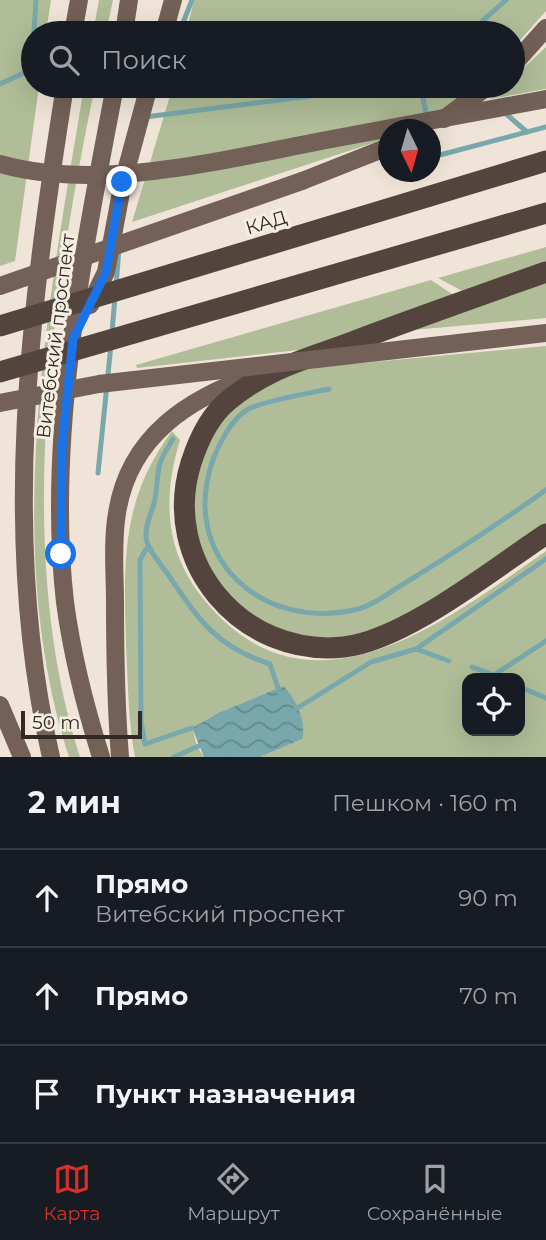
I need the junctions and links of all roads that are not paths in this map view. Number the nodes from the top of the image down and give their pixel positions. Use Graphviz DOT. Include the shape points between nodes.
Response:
graph roads {
  1 [pos="79,0"];
  2 [pos="129,0"];
  3 [pos="173,0"];
  4 [pos="76,21"];
  5 [pos="126,21"];
  6 [pos="167,21"];
  7 [pos="546,28"];
  8 [pos="525,51"];
  9 [pos="63,98"];
  10 [pos="113,98"];
  11 [pos="146,98"];
  12 [pos="472,98"];
  13 [pos="546,99"];
  14 [pos="441,121"];
  15 [pos="378,152"];
  16 [pos="546,161"];
  17 [pos="0,164"];
  18 [pos="546,214"];
  19 [pos="546,272"];
  20 [pos="0,286"];
  21 [pos="0,326"];
  22 [pos="546,333"];
  23 [pos="73,339"];
  24 [pos="272,369"];
  25 [pos="0,372"];
  26 [pos="0,403"];
  27 [pos="546,534"];
  28 [pos="0,705"];
  29 [pos="22,757"];
  30 [pos="51,757"];
  31 [pos="101,757"];
  32 [pos="120,757"];
  1 -- 4 [label="main road"];
  2 -- 5 [label="main road"];
  3 -- 6 [label="main road"];
  7 -- 8 [label="main road"];
  9 -- 30 [label="main road, Витебский проспект" via="28,345 19,477 22,615"];
  10 -- 23 [label="main road, Витебский проспект"];
  11 -- 23 [label="main road" via="122,182 106,272"];
  12 -- 14 [label="main road, bridge"];
  13 -- 17 [label="main road, bridge" via="148,170 60,174"];
  15 -- 20 [label="main road, bridge"];
  16 -- 21 [label="highway, КАД, bridge"];
  18 -- 25 [label="highway, bridge"];
  19 -- 24 [label="highway"];
  22 -- 26 [label="main road, bridge" via="99,384"];
  23 -- 31 [label="main road, Витебский проспект" via="62,448 61,554 72,646"];
  24 -- 27 [label="highway" via="226,402 212,419 196,445 183,500 188,543 196,564 208,588 239,620 267,636 314,648 372,641"];
  24 -- 32 [label="main road" via="188,404 156,432 127,482 117,512 115,543"];
  28 -- 29 [label="main road"];
}
